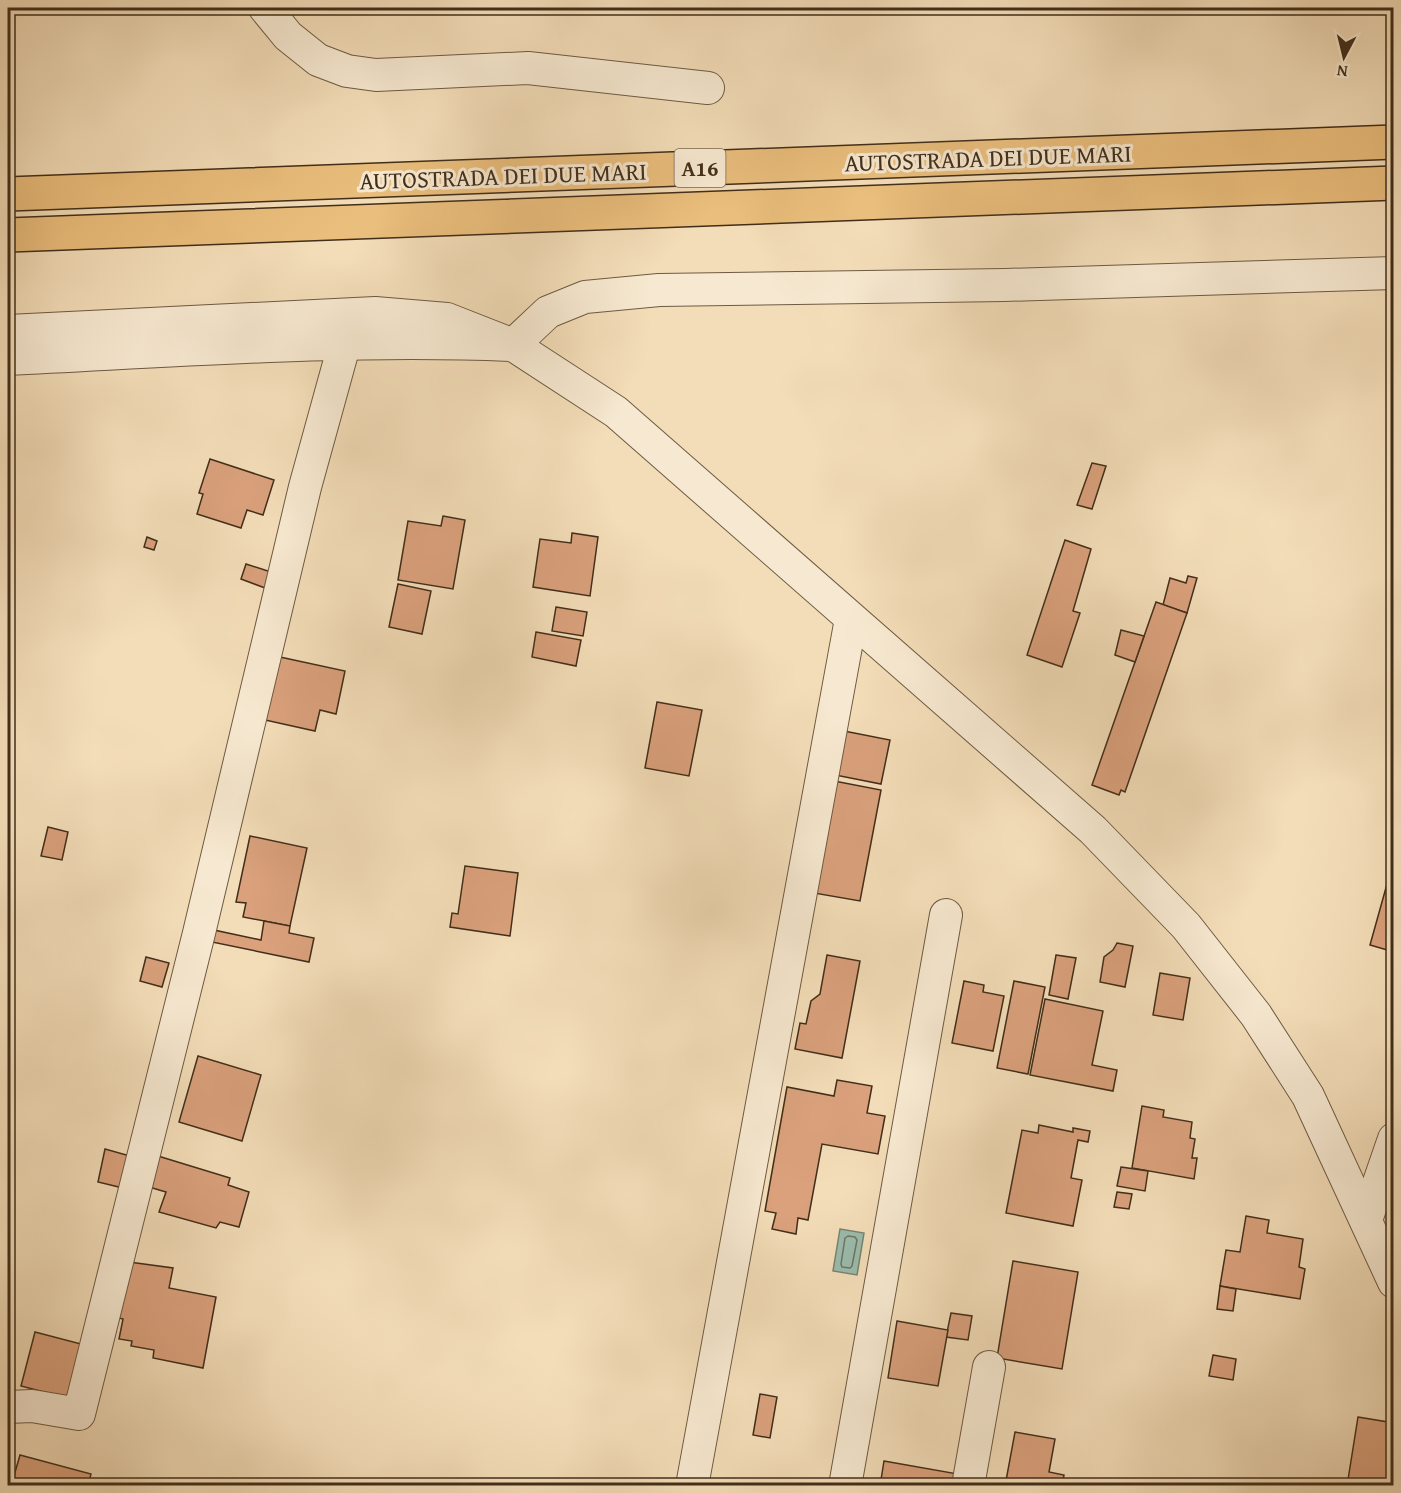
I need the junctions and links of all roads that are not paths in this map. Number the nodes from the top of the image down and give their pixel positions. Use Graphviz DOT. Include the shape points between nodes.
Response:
graph roads {
  1 [pos="265,8"];
  2 [pos="708,88"];
  3 [pos="1394,142"];
  4 [pos="1394,183"];
  5 [pos="8,194"];
  6 [pos="8,235"];
  7 [pos="1394,273"];
  8 [pos="8,331"];
  9 [pos="345,342"];
  10 [pos="513,345"];
  11 [pos="8,359"];
  12 [pos="851,619"];
  13 [pos="946,915"];
  14 [pos="1394,1139"];
  15 [pos="1366,1220"];
  16 [pos="1394,1282"];
  17 [pos="989,1367"];
  18 [pos="8,1407"];
  19 [pos="692,1485"];
  20 [pos="845,1485"];
  21 [pos="968,1485"];
  1 -- 2 [label="street" via="288,36 318,60 347,71 376,75 528,68"];
  3 -- 5 [label="highway, AUTOSTRADA DEI DUE MARI / A16"];
  4 -- 6 [label="highway, AUTOSTRADA DEI DUE MARI / A16"];
  7 -- 10 [label="street" via="1005,285 659,290 585,297 548,312"];
  8 -- 10 [label="street" via="375,313 447,319"];
  9 -- 10 [label="street"];
  9 -- 11 [label="street"];
  9 -- 18 [label="street" via="305,487 79,1414 32,1406"];
  10 -- 12 [label="street" via="616,412"];
  12 -- 15 [label="street" via="1093,830 1186,926 1256,1015 1308,1096"];
  12 -- 19 [label="street"];
  13 -- 20 [label="street"];
  14 -- 15 [label="street"];
  15 -- 16 [label="street"];
  17 -- 21 [label="street"];
}
